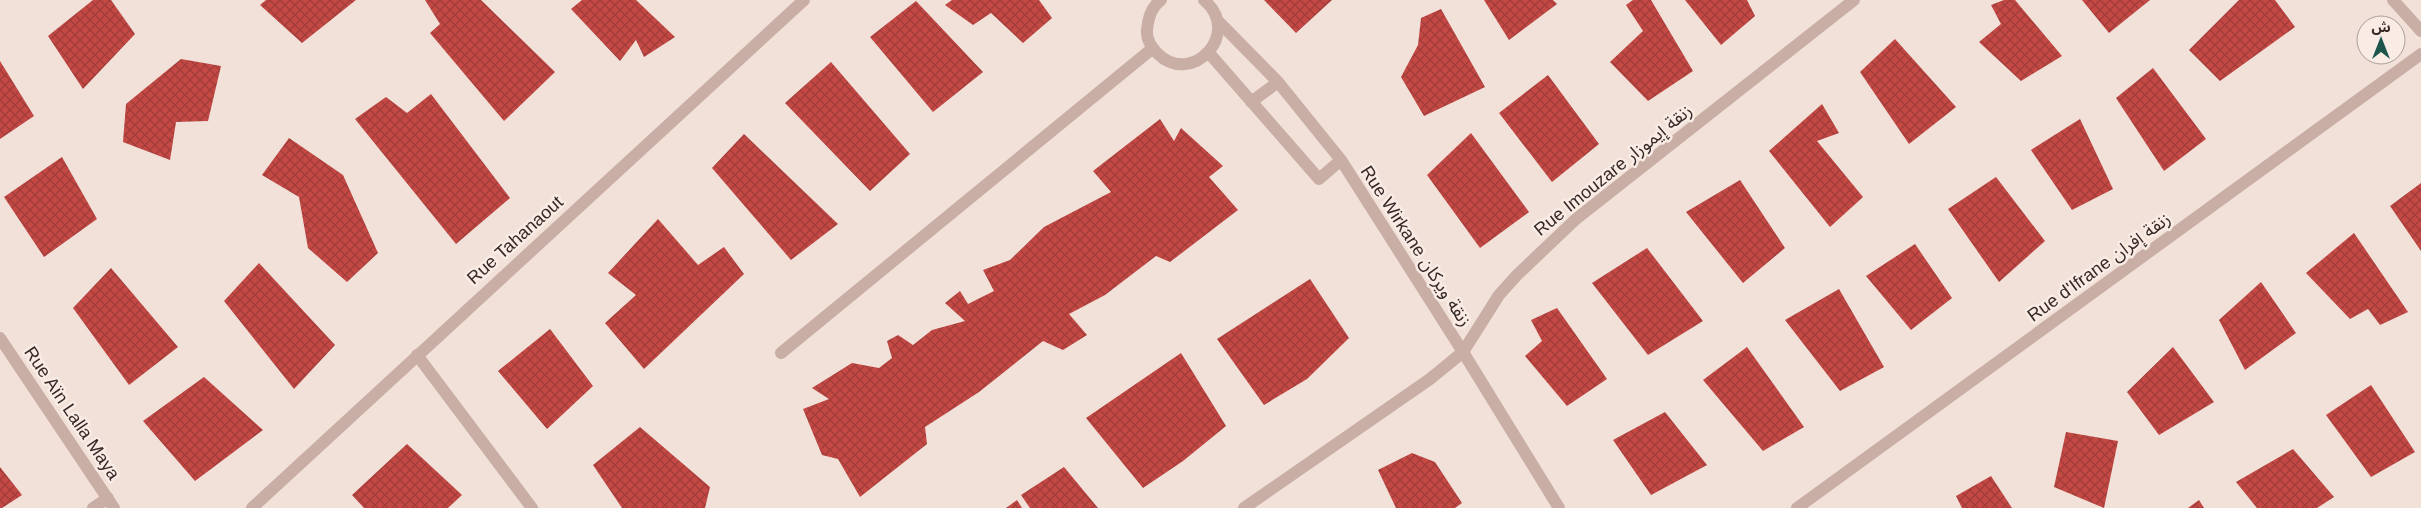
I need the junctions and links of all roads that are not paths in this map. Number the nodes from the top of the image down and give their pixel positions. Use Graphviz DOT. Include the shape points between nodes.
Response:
graph roads {
  1 [pos="804,0"];
  2 [pos="1161,0"];
  3 [pos="1204,0"];
  4 [pos="1854,0"];
  5 [pos="2393,0"];
  6 [pos="1218,21"];
  7 [pos="2421,31"];
  8 [pos="1153,48"];
  9 [pos="1209,53"];
  10 [pos="2421,54"];
  11 [pos="1278,82"];
  12 [pos="1251,102"];
  13 [pos="1341,160"];
  14 [pos="0,338"];
  15 [pos="1463,352"];
  16 [pos="781,353"];
  17 [pos="417,355"];
  18 [pos="111,503"];
  19 [pos="94,508"];
  20 [pos="252,508"];
  21 [pos="532,508"];
  22 [pos="1244,508"];
  23 [pos="1559,508"];
  24 [pos="1797,508"];
  1 -- 17 [label="street, Rue Tahanaout"];
  2 -- 8 [label="street" via="1148,18 1146,34"];
  3 -- 6 [label="street, Rue Wirkane زنقة ويركان" via="1212,7"];
  4 -- 15 [label="street, Rue Imouzare زنقة إيموزار" via="1576,219 1499,295"];
  5 -- 7 [label="street"];
  6 -- 9 [label="street" via="1218,38"];
  6 -- 11 [label="street, Rue Wirkane زنقة ويركان"];
  8 -- 9 [label="street" via="1164,59 1179,64 1196,62"];
  8 -- 16 [label="street"];
  9 -- 12 [label="street"];
  10 -- 24 [label="street, Rue d'Ifrane زنقة إفران"];
  11 -- 12 [label="street"];
  11 -- 13 [label="street, Rue Wirkane زنقة ويركان"];
  12 -- 13 [label="street" via="1320,178"];
  13 -- 15 [label="street, Rue Wirkane زنقة ويركان"];
  14 -- 18 [label="street, Rue Aïn Lalla Maya"];
  15 -- 22 [label="street, Rue Imouzare زنقة إيموزار" via="1430,379"];
  15 -- 23 [label="street, Rue Wirkane زنقة ويركان"];
  17 -- 20 [label="street, Rue Tahanaout"];
  17 -- 21 [label="street"];
  18 -- 19 [label="street"];
}
